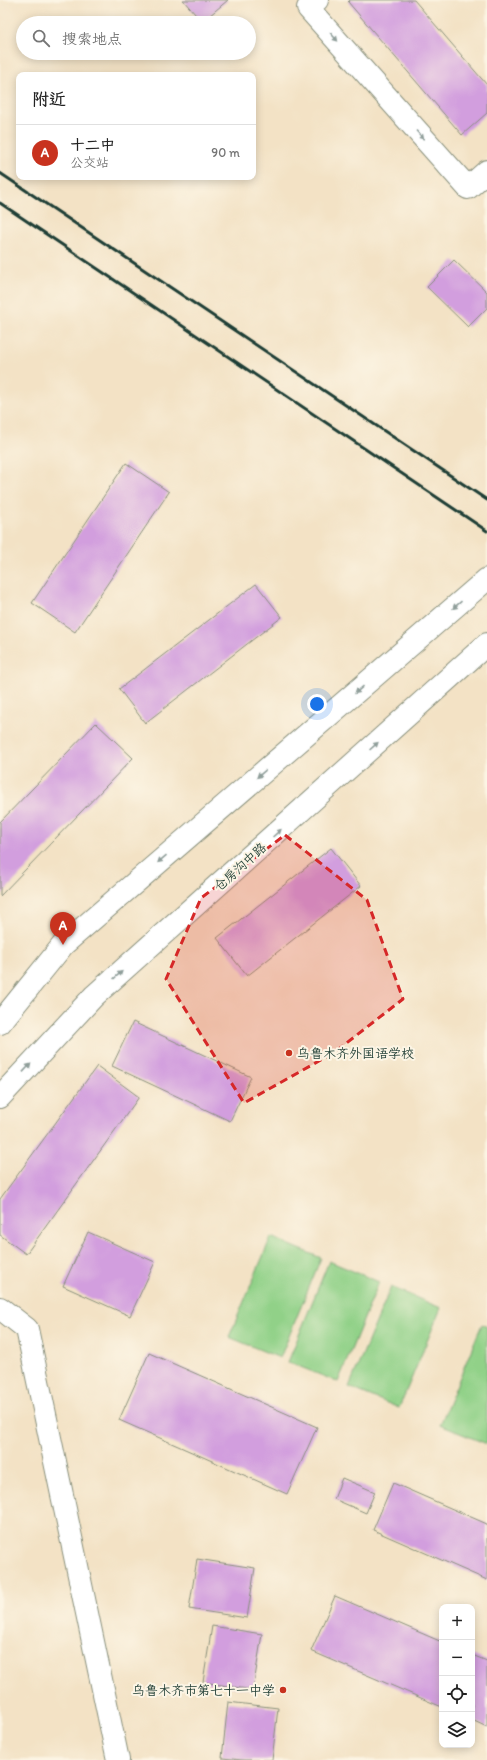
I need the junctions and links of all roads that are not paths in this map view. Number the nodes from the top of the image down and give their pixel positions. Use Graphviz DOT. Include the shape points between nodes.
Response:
graph roads {
  1 [pos="317,0"];
  2 [pos="487,171"];
  3 [pos="487,579"];
  4 [pos="487,644"];
  5 [pos="0,1023"];
  6 [pos="0,1097"];
  7 [pos="0,1308"];
  8 [pos="118,1760"];
  1 -- 2 [label="main road, one-way" via="308,8 468,188"];
  3 -- 5 [label="main road, one-way" via="63,945"];
  6 -- 4 [label="main road, 仓房沟中路, one-way" via="94,996"];
  7 -- 8 [label="main road" via="27,1329"];
}
